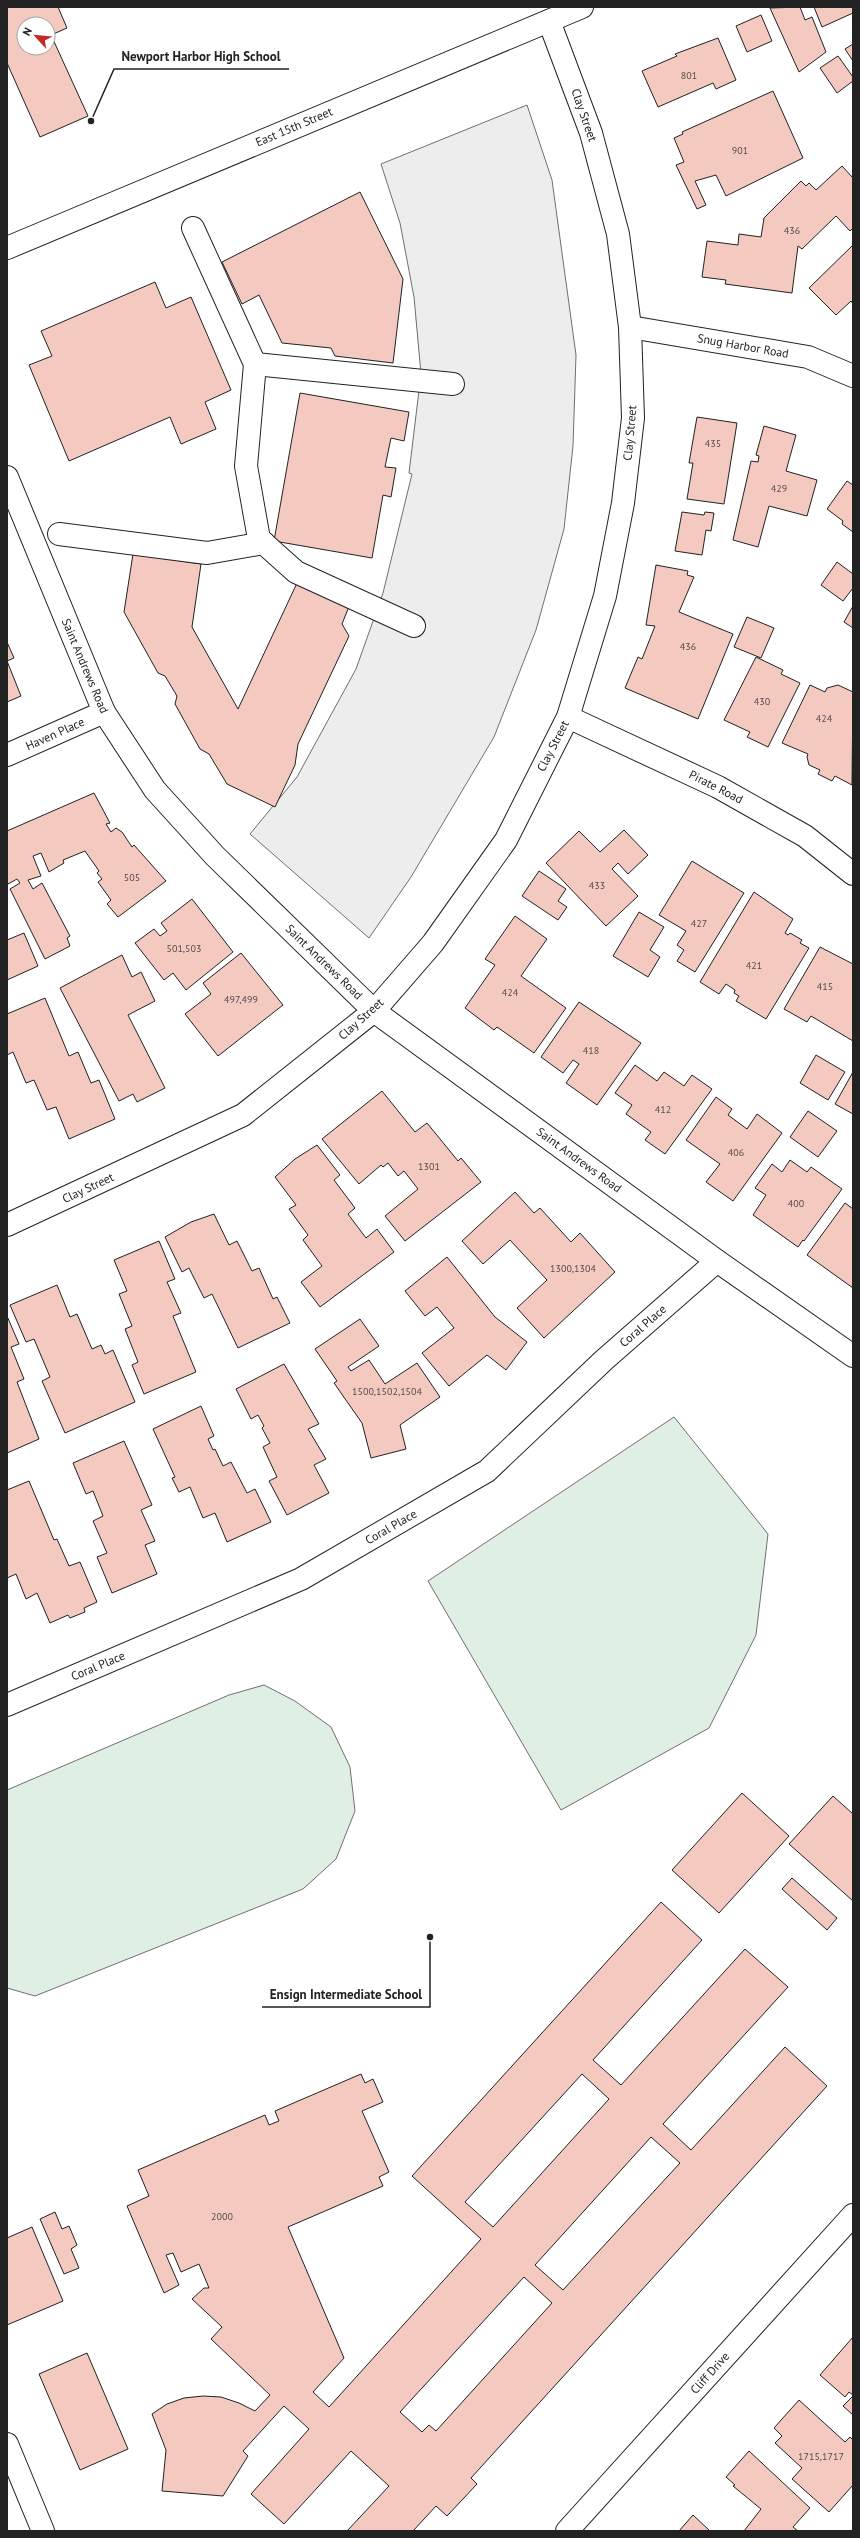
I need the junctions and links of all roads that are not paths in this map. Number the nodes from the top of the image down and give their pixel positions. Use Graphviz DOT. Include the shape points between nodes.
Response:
graph roads {
  1 [pos="582,7"];
  2 [pos="549,21"];
  3 [pos="193,228"];
  4 [pos="7,248"];
  5 [pos="630,327"];
  6 [pos="255,364"];
  7 [pos="853,376"];
  8 [pos="453,384"];
  9 [pos="7,477"];
  10 [pos="59,534"];
  11 [pos="264,543"];
  12 [pos="414,626"];
  13 [pos="104,712"];
  14 [pos="568,717"];
  15 [pos="7,755"];
  16 [pos="853,874"];
  17 [pos="374,1011"];
  18 [pos="7,1225"];
  19 [pos="717,1260"];
  20 [pos="853,1356"];
  21 [pos="7,1705"];
  22 [pos="853,2216"];
  23 [pos="7,2444"];
  24 [pos="43,2531"];
  25 [pos="567,2531"];
  1 -- 2 [label="street, East 15th Street"];
  2 -- 4 [label="street, East 15th Street"];
  2 -- 5 [label="street, Clay Street" via="591,133 615,220"];
  3 -- 6 [label="street"];
  5 -- 7 [label="street, Snug Harbor Road" via="808,357"];
  5 -- 14 [label="street, Clay Street" via="633,418 622,502 605,596"];
  6 -- 8 [label="street"];
  6 -- 11 [label="street" via="246,466 259,539"];
  9 -- 13 [label="street, Saint Andrews Road"];
  10 -- 11 [label="street" via="207,553"];
  11 -- 12 [label="street" via="296,572"];
  13 -- 15 [label="street, Haven Place"];
  13 -- 17 [label="street, Saint Andrews Road" via="155,790 210,851"];
  14 -- 16 [label="street, Pirate Road" via="718,787 805,836"];
  14 -- 17 [label="street, Clay Street" via="506,840 433,943"];
  17 -- 18 [label="street, Clay Street" via="243,1116"];
  17 -- 19 [label="street, Saint Andrews Road"];
  19 -- 20 [label="street, Saint Andrews Road"];
  19 -- 21 [label="street, Coral Place" via="604,1360 487,1471 302,1579"];
  22 -- 25 [label="street, Cliff Drive"];
  23 -- 24 [label="street"];
}
